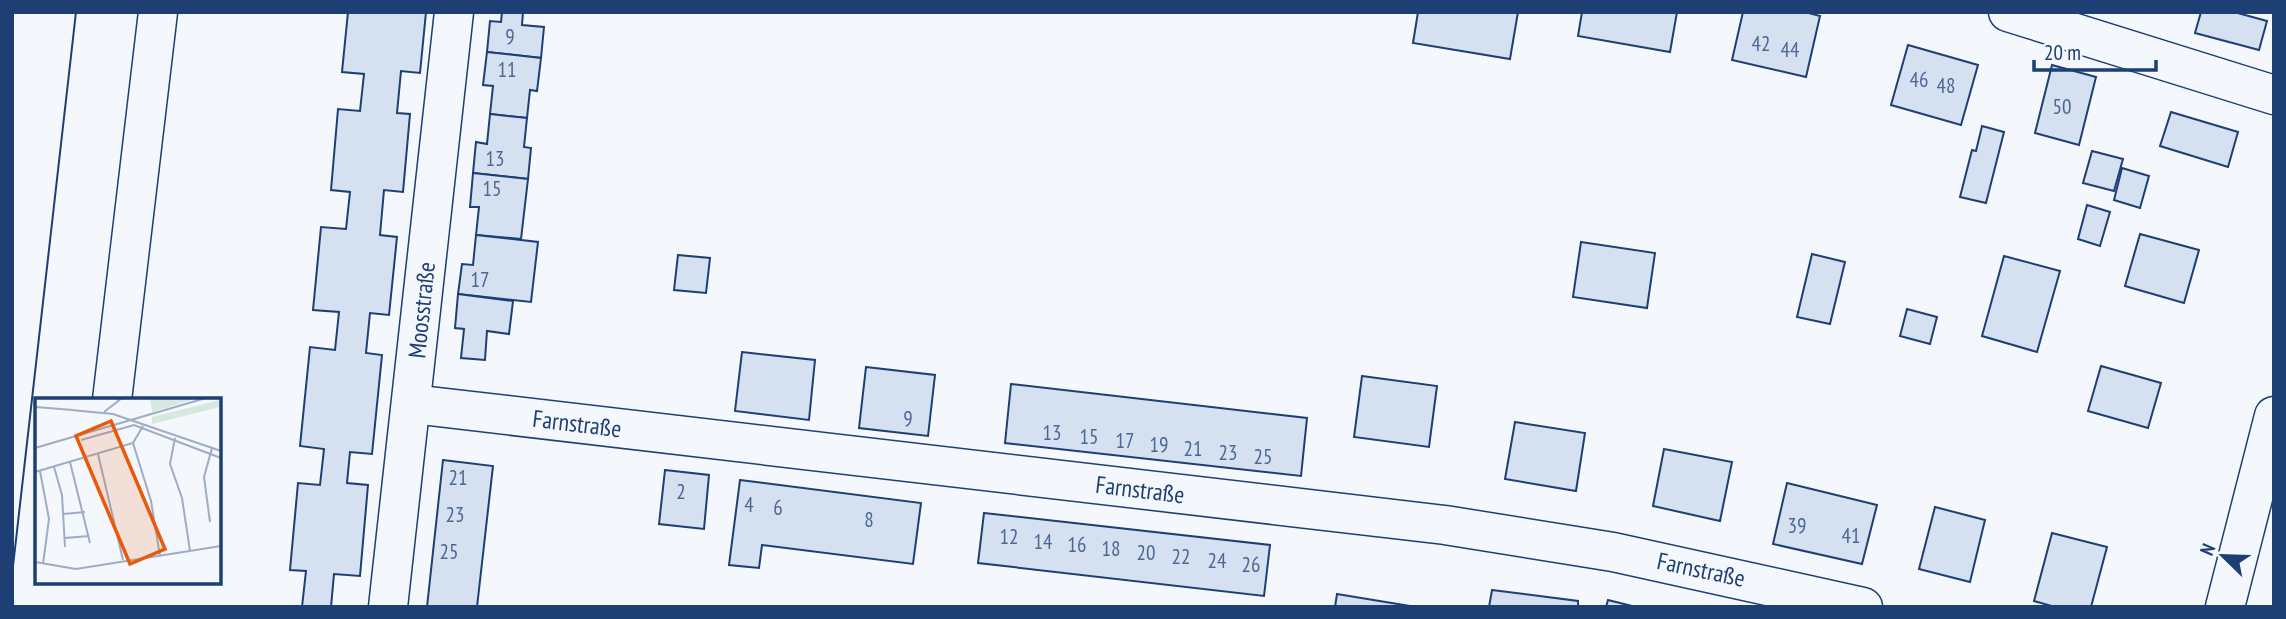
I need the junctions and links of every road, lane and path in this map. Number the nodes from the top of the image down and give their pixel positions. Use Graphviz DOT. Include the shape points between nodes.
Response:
graph roads {
  1 [pos="158,12"];
  2 [pos="454,12"];
  3 [pos="2008,12"];
  4 [pos="2274,95"];
  5 [pos="112,398"];
  6 [pos="412,404"];
  7 [pos="2274,416"];
  8 [pos="388,607"];
  9 [pos="1863,607"];
  10 [pos="2225,607"];
  1 -- 5 [label="street"];
  2 -- 6 [label="street, Moosstraße"];
  3 -- 4 [label="street"];
  6 -- 8 [label="street, Moosstraße"];
  6 -- 9 [label="street, Farnstraße" via="1445,525 1613,552"];
  7 -- 10 [label="street"];
}
